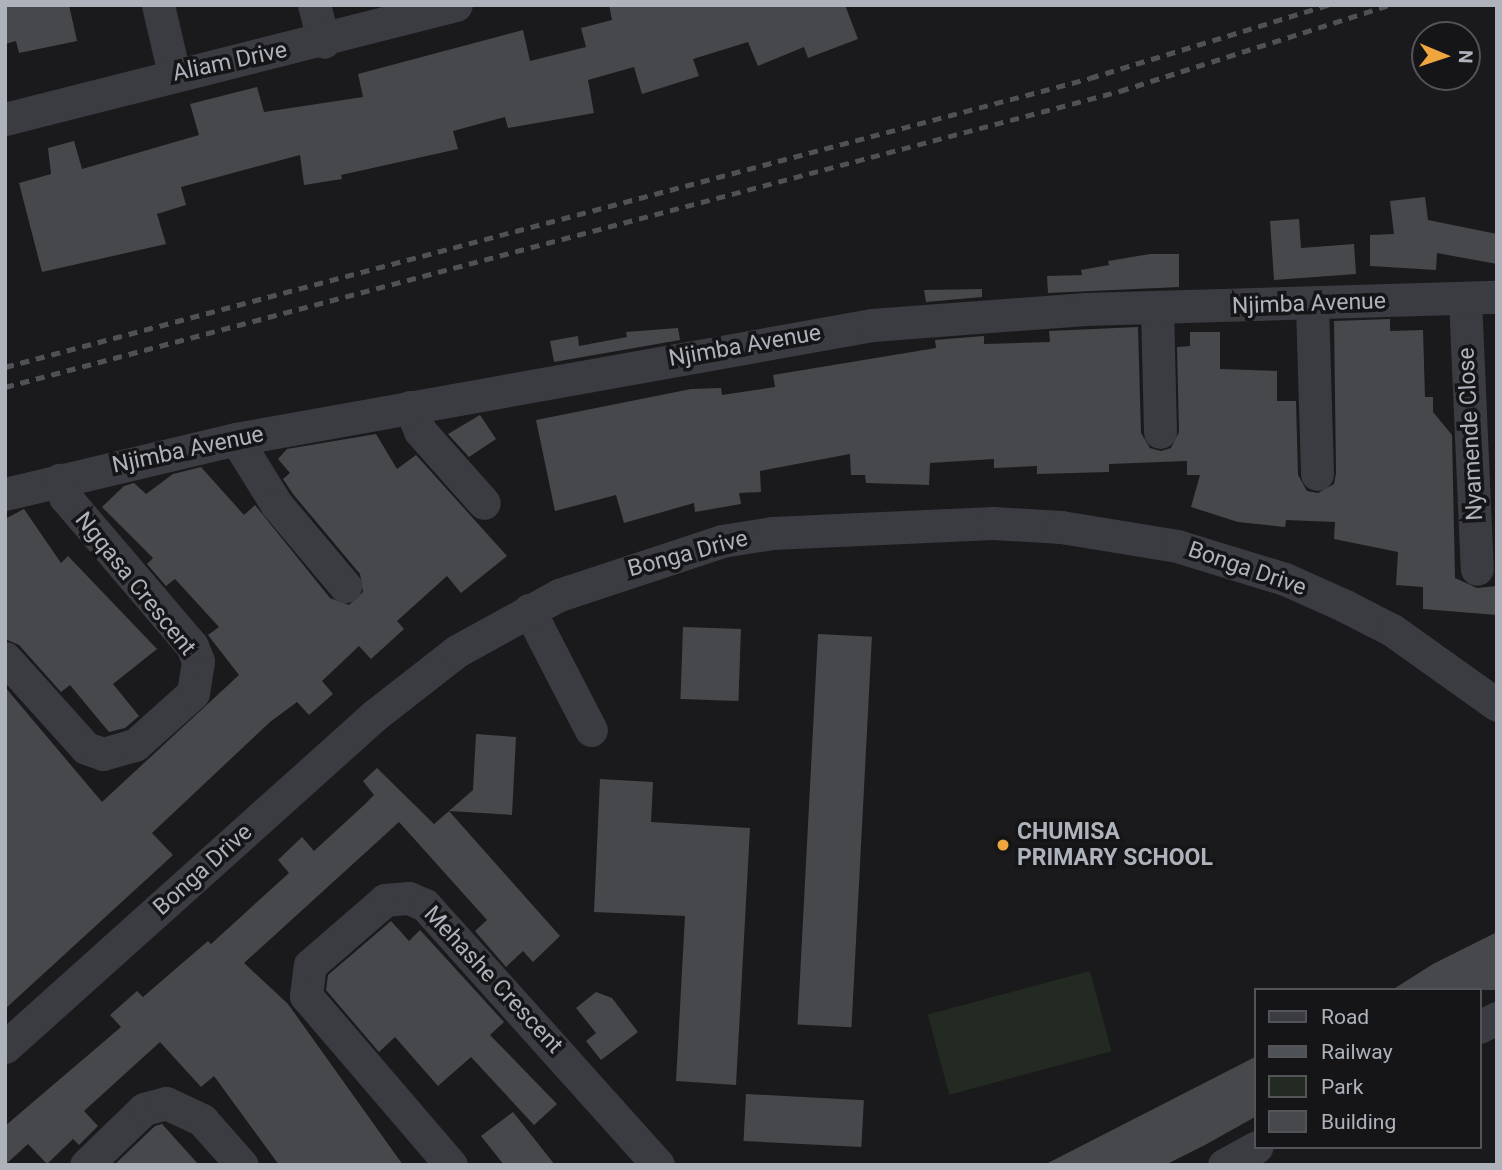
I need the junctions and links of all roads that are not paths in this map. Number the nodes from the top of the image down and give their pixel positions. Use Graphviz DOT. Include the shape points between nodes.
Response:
graph roads {
  1 [pos="158,5"];
  2 [pos="314,5"];
  3 [pos="456,5"];
  4 [pos="324,42"];
  5 [pos="174,74"];
  6 [pos="5,119"];
  7 [pos="1481,298"];
  8 [pos="1312,304"];
  9 [pos="1157,309"];
  10 [pos="410,407"];
  11 [pos="1160,432"];
  12 [pos="236,439"];
  13 [pos="1317,474"];
  14 [pos="60,480"];
  15 [pos="5,494"];
  16 [pos="484,503"];
  17 [pos="1477,569"];
  18 [pos="345,586"];
  19 [pos="529,610"];
  20 [pos="5,658"];
  21 [pos="1497,705"];
  22 [pos="592,730"];
  23 [pos="1497,1018"];
  24 [pos="1481,1026"];
  25 [pos="5,1047"];
  26 [pos="1254,1148"];
  27 [pos="86,1165"];
  28 [pos="242,1165"];
  29 [pos="450,1165"];
  30 [pos="657,1165"];
  31 [pos="1224,1165"];
  1 -- 5 [label="street"];
  2 -- 4 [label="street"];
  3 -- 4 [label="street, Aliam Drive"];
  4 -- 5 [label="street, Aliam Drive"];
  5 -- 6 [label="street, Aliam Drive"];
  7 -- 8 [label="street, Njimba Avenue"];
  7 -- 17 [label="street, Nyamende Close"];
  8 -- 9 [label="street, Njimba Avenue"];
  8 -- 13 [label="street"];
  9 -- 10 [label="street, Njimba Avenue" via="872,325"];
  9 -- 11 [label="street"];
  10 -- 12 [label="street, Njimba Avenue"];
  10 -- 16 [label="street" via="420,431"];
  12 -- 14 [label="street, Njimba Avenue"];
  12 -- 18 [label="street" via="277,505"];
  14 -- 15 [label="street, Njimba Avenue"];
  14 -- 20 [label="street, Ngqasa Crescent" via="65,497 192,646 198,661 194,693 135,745 103,754 86,748"];
  19 -- 21 [label="street, Bonga Drive" via="613,574 772,533 993,523 1061,527 1177,546 1285,579 1392,631"];
  19 -- 22 [label="street"];
  19 -- 25 [label="street, Bonga Drive" via="457,651 374,715"];
  23 -- 24 [label="street"];
  26 -- 31 [label="street"];
  27 -- 28 [label="street" via="144,1109 166,1103 202,1120"];
  29 -- 30 [label="street, Mehashe Crescent" via="306,996 310,965 385,900 409,898 425,905"];
}
